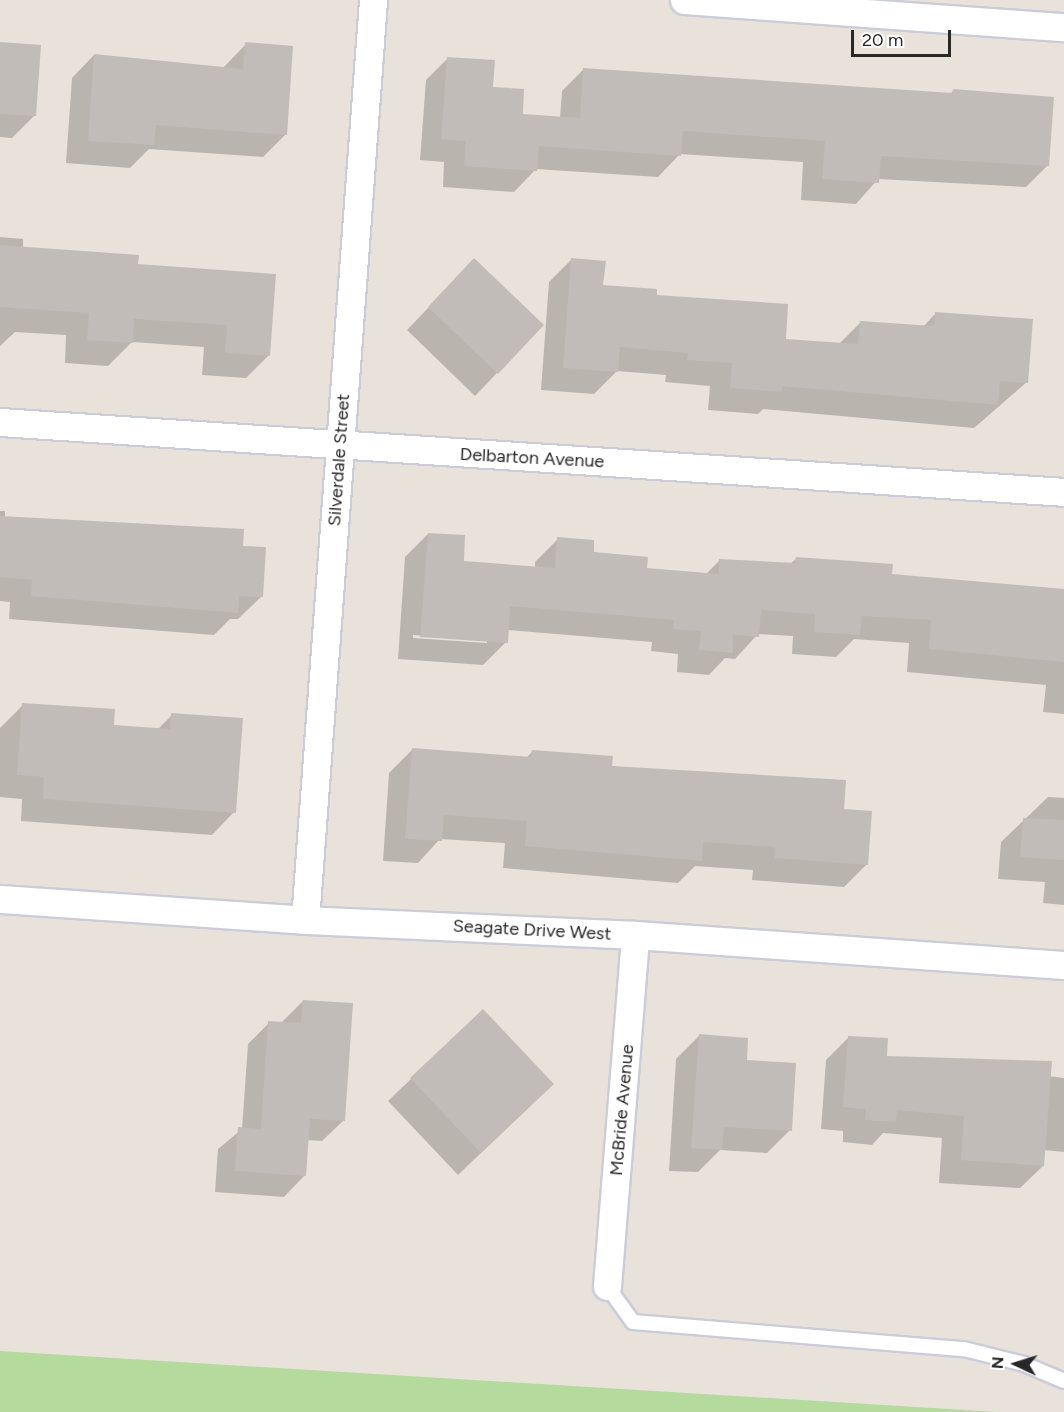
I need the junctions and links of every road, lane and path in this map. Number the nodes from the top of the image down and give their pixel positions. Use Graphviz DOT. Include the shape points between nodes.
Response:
graph roads {
  1 [pos="374,0"];
  2 [pos="684,0"];
  3 [pos="1064,27"];
  4 [pos="0,422"];
  5 [pos="340,447"];
  6 [pos="1064,492"];
  7 [pos="0,898"];
  8 [pos="305,920"];
  9 [pos="635,935"];
  10 [pos="1064,965"];
  11 [pos="608,1286"];
  12 [pos="1064,1381"];
  1 -- 5 [label="street, Silverdale Street"];
  2 -- 3 [label="street"];
  4 -- 5 [label="street, Delbarton Avenue"];
  5 -- 6 [label="street, Delbarton Avenue"];
  5 -- 8 [label="street, Silverdale Street"];
  7 -- 8 [label="street, Seagate Drive West"];
  8 -- 9 [label="street, Seagate Drive West"];
  9 -- 10 [label="street, Seagate Drive West"];
  9 -- 11 [label="street, McBride Avenue"];
  11 -- 12 [label="lane" via="633,1322 964,1349 1024,1364"];
}
